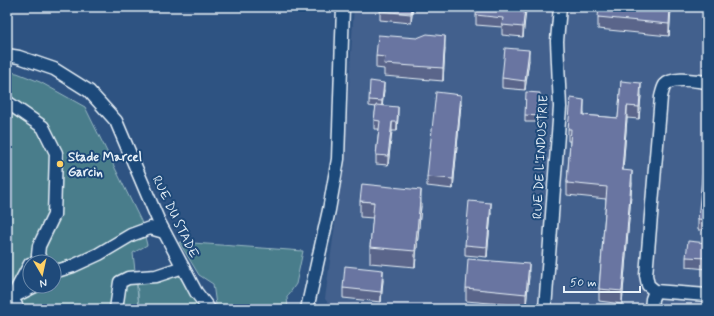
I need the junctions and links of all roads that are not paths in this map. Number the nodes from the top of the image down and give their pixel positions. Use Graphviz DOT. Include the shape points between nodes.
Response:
graph roads {
  1 [pos="343,7"];
  2 [pos="560,7"];
  3 [pos="7,55"];
  4 [pos="707,82"];
  5 [pos="7,102"];
  6 [pos="164,232"];
  7 [pos="40,246"];
  8 [pos="35,254"];
  9 [pos="38,254"];
  10 [pos="183,268"];
  11 [pos="62,270"];
  12 [pos="22,277"];
  13 [pos="655,291"];
  14 [pos="22,292"];
  15 [pos="707,295"];
  16 [pos="9,299"];
  17 [pos="18,309"];
  18 [pos="116,309"];
  19 [pos="209,309"];
  20 [pos="307,309"];
  21 [pos="545,309"];
  22 [pos="651,309"];
  1 -- 20 [label="street" via="338,159"];
  2 -- 21 [label="street, RUE DE L'INDUSTRIE" via="557,41 560,107"];
  3 -- 6 [label="street, RUE DU STADE" via="60,73 89,91 116,121"];
  4 -- 13 [label="street" via="671,81 666,84 661,97 646,275 648,285"];
  5 -- 7 [label="street" via="43,127 56,153 54,215"];
  6 -- 10 [label="street, RUE DU STADE"];
  6 -- 11 [label="street" via="150,228 130,235 99,254"];
  7 -- 8 [label="street"];
  7 -- 9 [label="street"];
  10 -- 18 [label="street" via="156,276 128,278 120,282"];
  10 -- 19 [label="street, RUE DU STADE"];
  12 -- 16 [label="street"];
  13 -- 15 [label="street"];
  13 -- 22 [label="street"];
  14 -- 16 [label="street"];
  16 -- 17 [label="street"];
}
